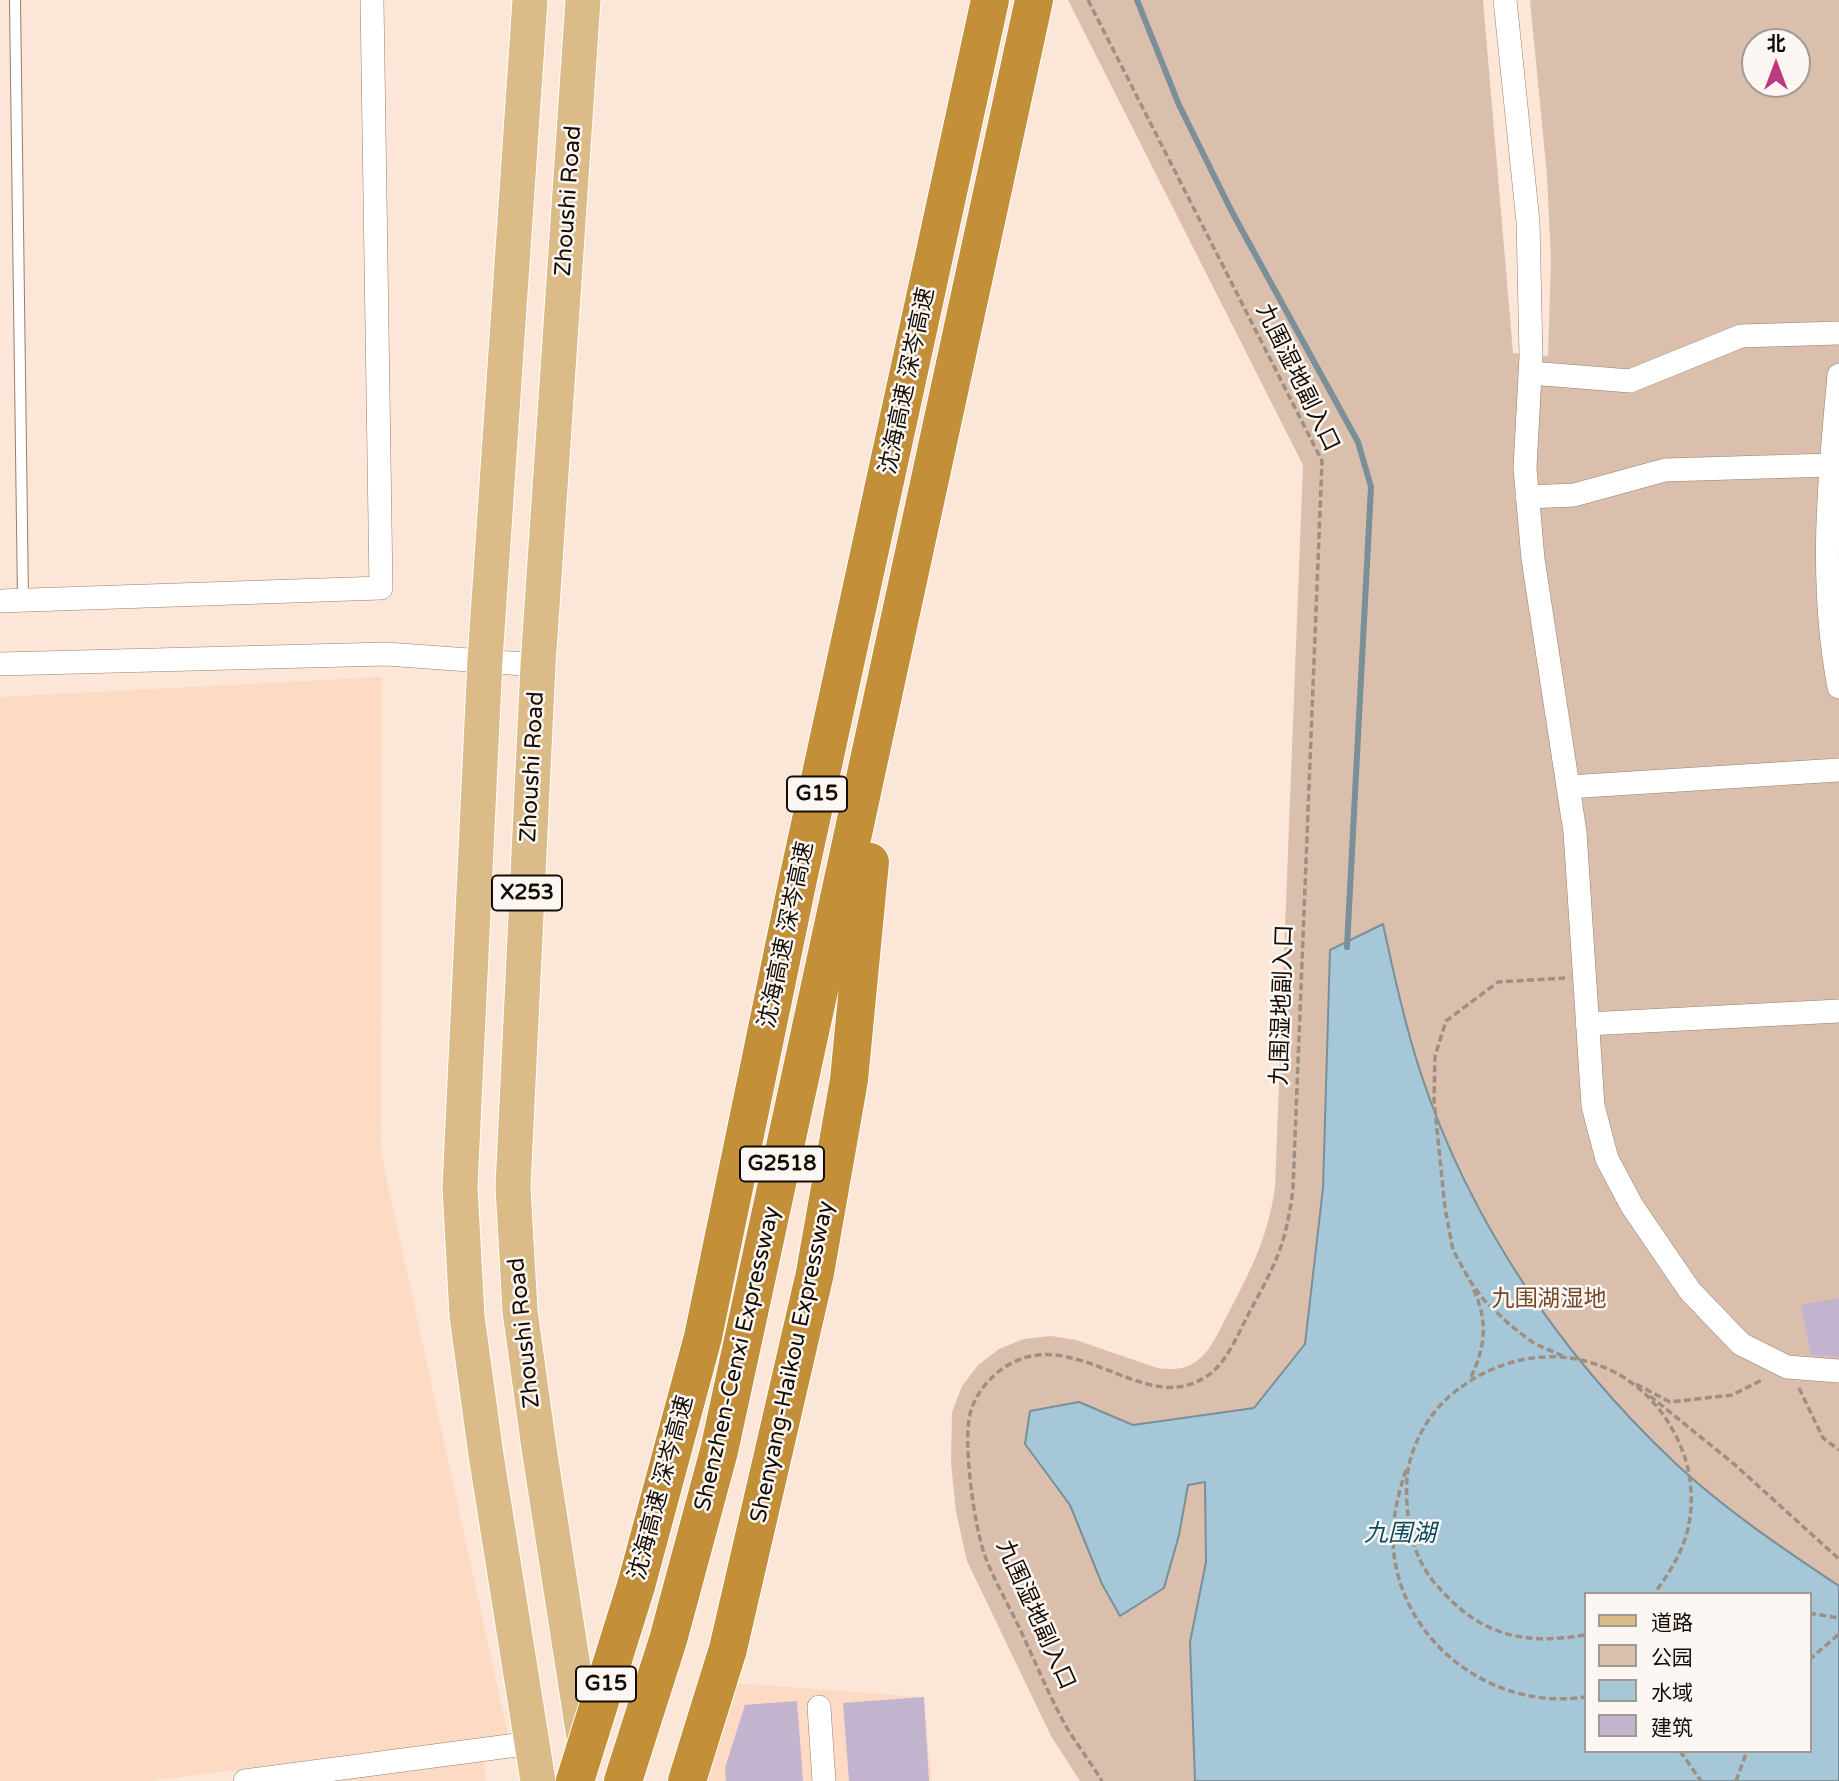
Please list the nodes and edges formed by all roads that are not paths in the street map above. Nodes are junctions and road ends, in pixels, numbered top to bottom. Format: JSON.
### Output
{"nodes":[{"id":1,"x":15,"y":0,"type":"edge"},
{"id":2,"x":372,"y":0,"type":"edge"},
{"id":3,"x":530,"y":0,"type":"edge"},
{"id":4,"x":583,"y":0,"type":"edge"},
{"id":5,"x":990,"y":0,"type":"edge"},
{"id":6,"x":1034,"y":0,"type":"edge"},
{"id":7,"x":1505,"y":0,"type":"edge"},
{"id":8,"x":1839,"y":333,"type":"edge"},
{"id":9,"x":1531,"y":373,"type":"junction"},
{"id":10,"x":1839,"y":375,"type":"edge"},
{"id":11,"x":1831,"y":465,"type":"junction"},
{"id":12,"x":1527,"y":497,"type":"junction"},
{"id":13,"x":23,"y":600,"type":"junction"},
{"id":14,"x":0,"y":601,"type":"edge"},
{"id":15,"x":485,"y":660,"type":"junction"},
{"id":16,"x":0,"y":664,"type":"edge"},
{"id":17,"x":538,"y":665,"type":"junction"},
{"id":18,"x":886,"y":685,"type":"junction"},
{"id":19,"x":1839,"y":687,"type":"edge"},
{"id":20,"x":1839,"y":770,"type":"edge"},
{"id":21,"x":1568,"y":787,"type":"junction"},
{"id":22,"x":1839,"y":1011,"type":"edge"},
{"id":23,"x":1587,"y":1024,"type":"junction"},
{"id":24,"x":1839,"y":1371,"type":"edge"},
{"id":25,"x":818,"y":1707,"type":"dead end"},
{"id":26,"x":532,"y":1744,"type":"junction"},
{"id":27,"x":245,"y":1781,"type":"edge"},
{"id":28,"x":537,"y":1781,"type":"edge"},
{"id":29,"x":575,"y":1781,"type":"edge"},
{"id":30,"x":591,"y":1781,"type":"edge"},
{"id":31,"x":623,"y":1781,"type":"edge"},
{"id":32,"x":687,"y":1781,"type":"edge"},
{"id":33,"x":824,"y":1781,"type":"edge"}],
"edges":[{"from":1,"to":13,"type":"lane"},
{"from":2,"to":13,"type":"street"},
{"from":3,"to":15,"type":"main road","number":"X253"},
{"from":4,"to":17,"type":"main road","name":"Zhoushi Road","number":"X253"},
{"from":5,"to":29,"type":"highway","name":"沈海高速 深岑高速","number":"G15","bridge":true},
{"from":6,"to":18,"type":"highway","name":"沈海高速 深岑高速","number":"G15"},
{"from":7,"to":9,"type":"street"},
{"from":8,"to":9,"type":"street"},
{"from":9,"to":12,"type":"street"},
{"from":10,"to":11,"type":"street"},
{"from":11,"to":12,"type":"street"},
{"from":11,"to":19,"type":"street"},
{"from":12,"to":21,"type":"street"},
{"from":13,"to":14,"type":"street"},
{"from":15,"to":16,"type":"street"},
{"from":15,"to":17,"type":"street"},
{"from":15,"to":26,"type":"main road","number":"X253"},
{"from":17,"to":30,"type":"main road","name":"Zhoushi Road","number":"X253"},
{"from":18,"to":31,"type":"highway","name":"Shenzhen-Cenxi Expressway","number":"G2518"},
{"from":18,"to":32,"type":"highway","name":"Shenyang-Haikou Expressway","number":"G15"},
{"from":20,"to":21,"type":"street"},
{"from":21,"to":23,"type":"street"},
{"from":22,"to":23,"type":"street"},
{"from":23,"to":24,"type":"street"},
{"from":25,"to":33,"type":"street"},
{"from":26,"to":27,"type":"street"},
{"from":26,"to":28,"type":"main road","number":"X253"}]}
